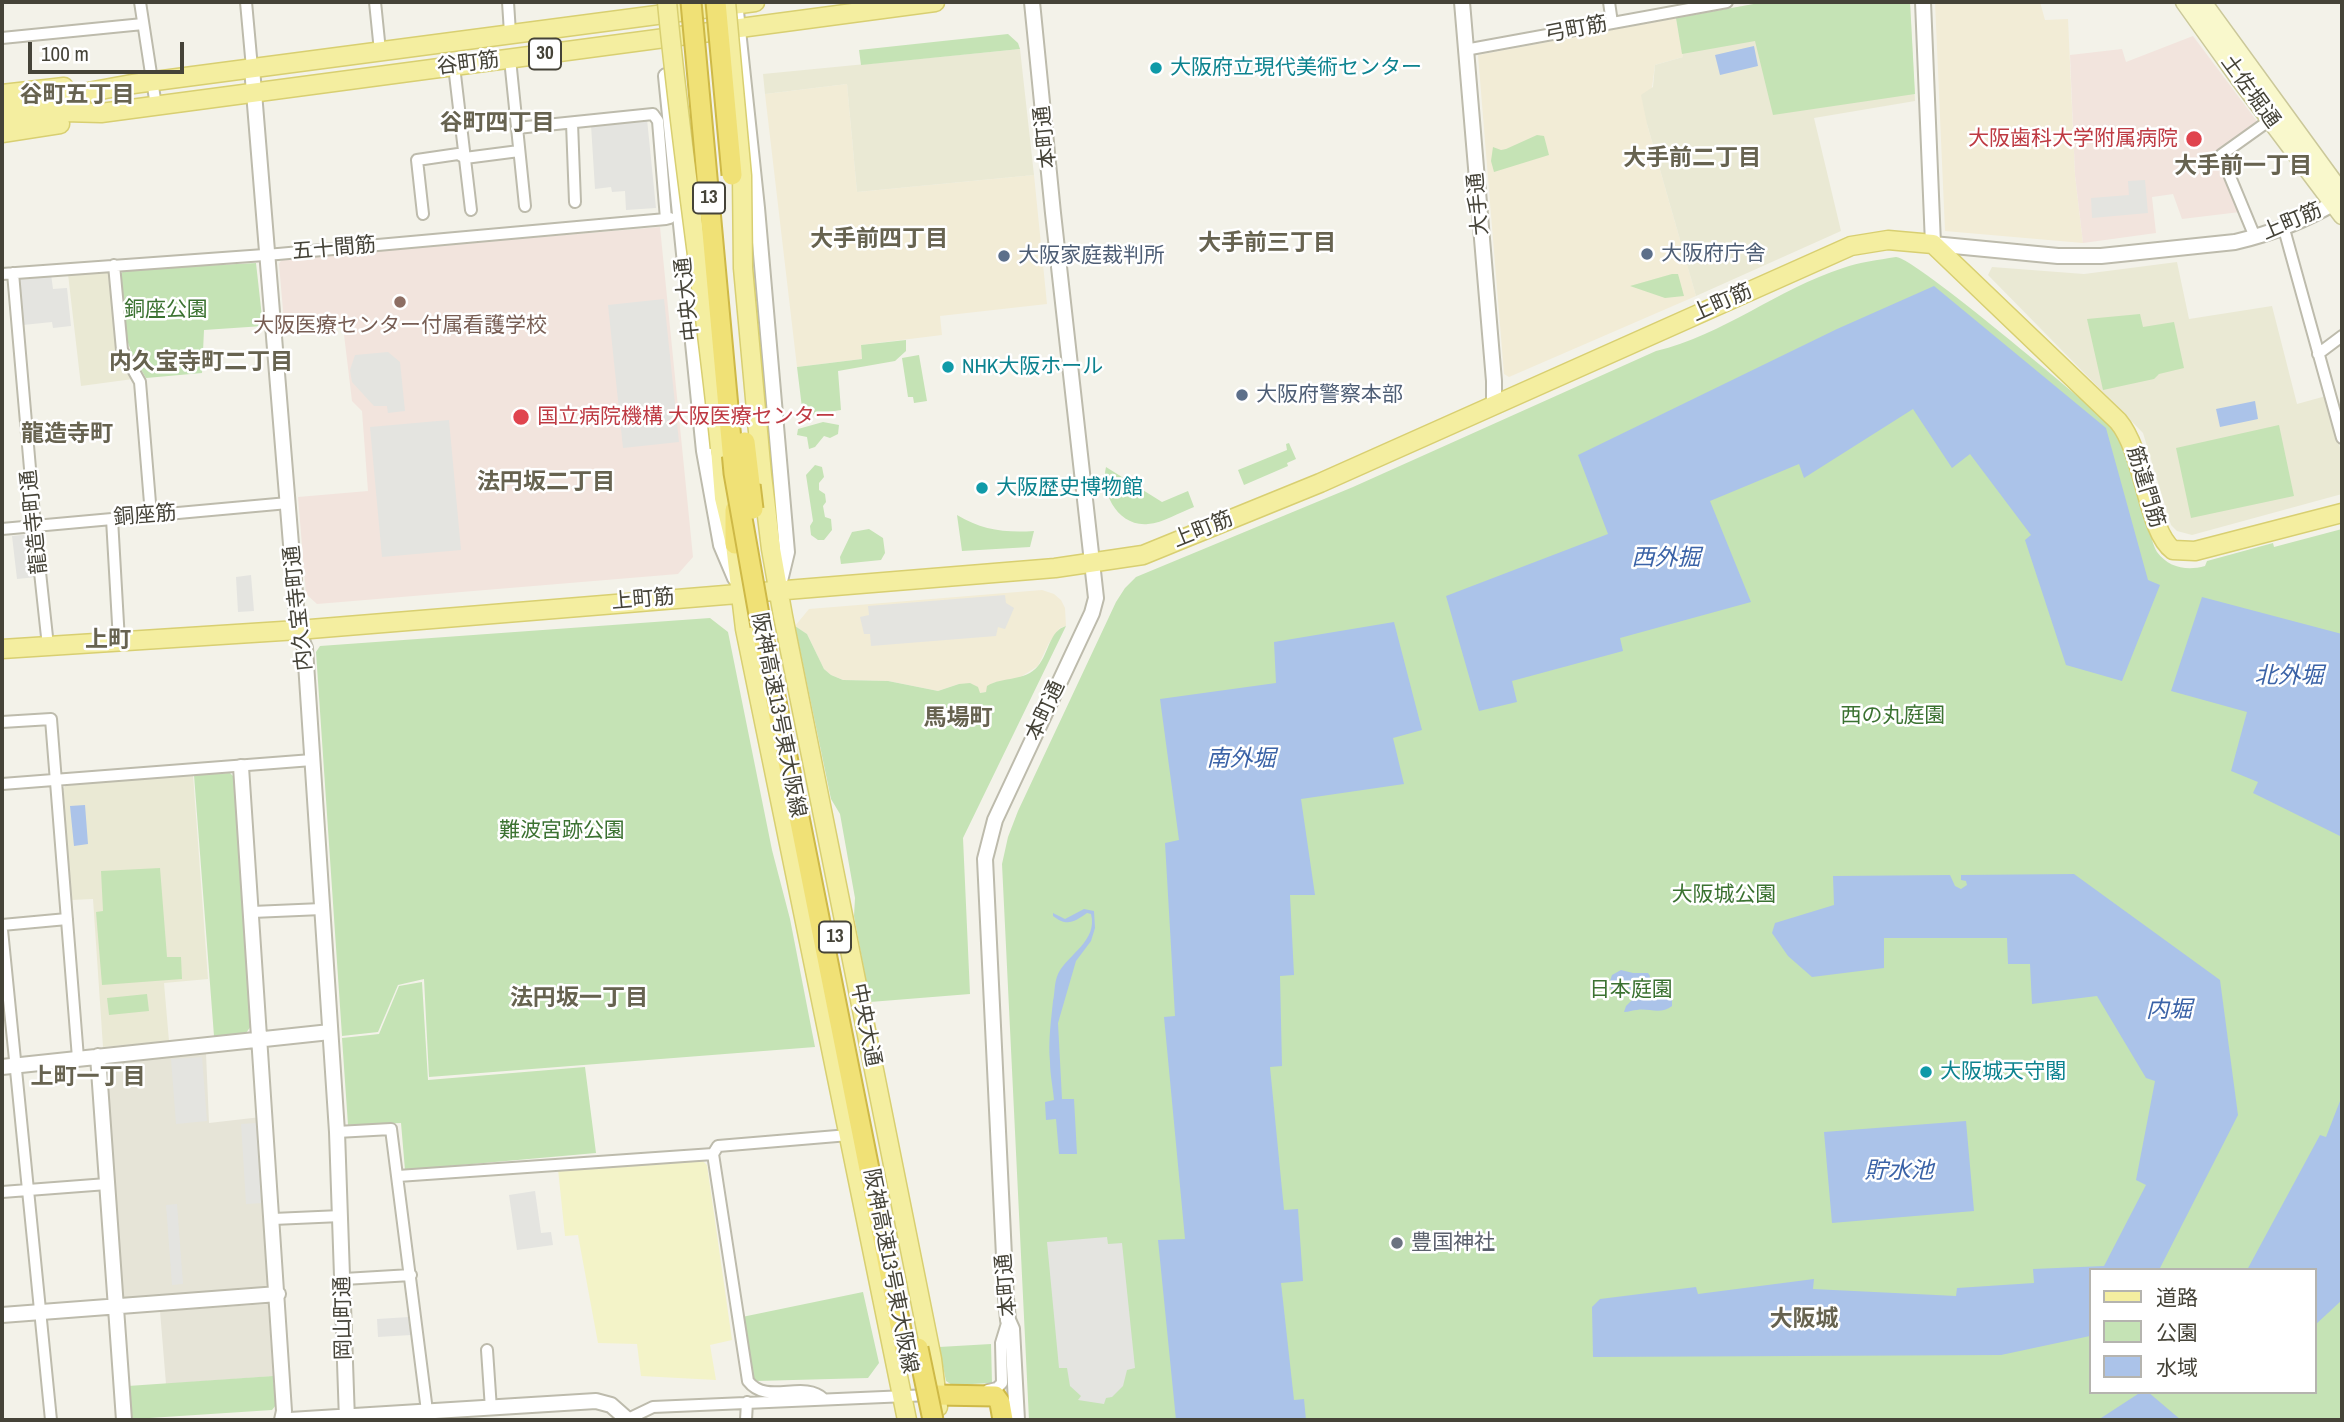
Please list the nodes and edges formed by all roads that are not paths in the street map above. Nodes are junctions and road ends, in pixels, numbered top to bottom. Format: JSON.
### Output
{"nodes":[{"id":1,"x":141,"y":2,"type":"edge"},
{"id":2,"x":246,"y":2,"type":"edge"},
{"id":3,"x":375,"y":2,"type":"edge"},
{"id":4,"x":508,"y":2,"type":"edge"},
{"id":5,"x":679,"y":2,"type":"edge"},
{"id":6,"x":691,"y":2,"type":"edge"},
{"id":7,"x":704,"y":2,"type":"edge"},
{"id":8,"x":728,"y":2,"type":"edge"},
{"id":9,"x":755,"y":2,"type":"edge"},
{"id":10,"x":934,"y":2,"type":"edge"},
{"id":11,"x":1032,"y":2,"type":"edge"},
{"id":12,"x":1462,"y":2,"type":"edge"},
{"id":13,"x":1609,"y":2,"type":"edge"},
{"id":14,"x":1727,"y":2,"type":"edge"},
{"id":15,"x":1923,"y":2,"type":"edge"},
{"id":16,"x":2184,"y":2,"type":"edge"},
{"id":17,"x":2203,"y":2,"type":"edge"},
{"id":18,"x":663,"y":6,"type":"edge"},
{"id":19,"x":1612,"y":23,"type":"junction"},
{"id":20,"x":143,"y":24,"type":"junction"},
{"id":21,"x":738,"y":28,"type":"junction"},
{"id":22,"x":510,"y":33,"type":"junction"},
{"id":23,"x":663,"y":37,"type":"junction"},
{"id":24,"x":2,"y":38,"type":"edge"},
{"id":25,"x":1465,"y":50,"type":"junction"},
{"id":26,"x":380,"y":51,"type":"junction"},
{"id":27,"x":510,"y":59,"type":"junction"},
{"id":28,"x":454,"y":66,"type":"junction"},
{"id":29,"x":252,"y":68,"type":"junction"},
{"id":30,"x":152,"y":81,"type":"junction"},
{"id":31,"x":95,"y":89,"type":"junction"},
{"id":32,"x":254,"y":93,"type":"junction"},
{"id":33,"x":2,"y":94,"type":"edge"},
{"id":34,"x":156,"y":106,"type":"junction"},
{"id":35,"x":2,"y":107,"type":"edge"},
{"id":36,"x":101,"y":113,"type":"junction"},
{"id":37,"x":2,"y":120,"type":"edge"},
{"id":38,"x":2270,"y":120,"type":"junction"},
{"id":39,"x":572,"y":123,"type":"junction"},
{"id":40,"x":517,"y":128,"type":"junction"},
{"id":41,"x":2,"y":133,"type":"edge"},
{"id":42,"x":519,"y":151,"type":"junction"},
{"id":43,"x":465,"y":158,"type":"junction"},
{"id":44,"x":575,"y":202,"type":"dead end"},
{"id":45,"x":2340,"y":203,"type":"edge"},
{"id":46,"x":525,"y":206,"type":"dead end"},
{"id":47,"x":471,"y":210,"type":"dead end"},
{"id":48,"x":423,"y":214,"type":"dead end"},
{"id":49,"x":673,"y":218,"type":"junction"},
{"id":50,"x":2284,"y":229,"type":"junction"},
{"id":51,"x":2255,"y":237,"type":"junction"},
{"id":52,"x":1933,"y":244,"type":"junction"},
{"id":53,"x":269,"y":254,"type":"junction"},
{"id":54,"x":114,"y":265,"type":"junction"},
{"id":55,"x":743,"y":268,"type":"joint"},
{"id":56,"x":7,"y":274,"type":"edge"},
{"id":57,"x":2342,"y":336,"type":"edge"},
{"id":58,"x":2318,"y":354,"type":"junction"},
{"id":59,"x":1494,"y":405,"type":"junction"},
{"id":60,"x":2342,"y":438,"type":"edge"},
{"id":61,"x":725,"y":449,"type":"junction"},
{"id":62,"x":288,"y":503,"type":"junction"},
{"id":63,"x":2342,"y":513,"type":"edge"},
{"id":64,"x":151,"y":515,"type":"junction"},
{"id":65,"x":112,"y":519,"type":"junction"},
{"id":66,"x":34,"y":526,"type":"junction"},
{"id":67,"x":2,"y":529,"type":"edge"},
{"id":68,"x":735,"y":544,"type":"joint"},
{"id":69,"x":1093,"y":563,"type":"junction"},
{"id":70,"x":778,"y":589,"type":"junction"},
{"id":71,"x":740,"y":592,"type":"junction"},
{"id":72,"x":298,"y":629,"type":"junction"},
{"id":73,"x":119,"y":641,"type":"junction"},
{"id":74,"x":48,"y":646,"type":"junction"},
{"id":75,"x":2,"y":649,"type":"edge"},
{"id":76,"x":778,"y":683,"type":"junction"},
{"id":77,"x":2,"y":722,"type":"edge"},
{"id":78,"x":312,"y":760,"type":"junction"},
{"id":79,"x":241,"y":766,"type":"junction"},
{"id":80,"x":55,"y":779,"type":"junction"},
{"id":81,"x":2,"y":784,"type":"edge"},
{"id":82,"x":322,"y":909,"type":"junction"},
{"id":83,"x":252,"y":912,"type":"junction"},
{"id":84,"x":66,"y":919,"type":"junction"},
{"id":85,"x":2,"y":925,"type":"edge"},
{"id":86,"x":2,"y":930,"type":"edge"},
{"id":87,"x":330,"y":1032,"type":"junction"},
{"id":88,"x":260,"y":1040,"type":"junction"},
{"id":89,"x":98,"y":1056,"type":"junction"},
{"id":90,"x":78,"y":1058,"type":"junction"},
{"id":91,"x":8,"y":1066,"type":"edge"},
{"id":92,"x":337,"y":1132,"type":"junction"},
{"id":93,"x":849,"y":1135,"type":"junction"},
{"id":94,"x":713,"y":1154,"type":"junction"},
{"id":95,"x":398,"y":1177,"type":"junction"},
{"id":96,"x":107,"y":1184,"type":"junction"},
{"id":97,"x":27,"y":1190,"type":"junction"},
{"id":98,"x":2,"y":1192,"type":"edge"},
{"id":99,"x":880,"y":1192,"type":"junction"},
{"id":100,"x":341,"y":1216,"type":"junction"},
{"id":101,"x":273,"y":1219,"type":"junction"},
{"id":102,"x":411,"y":1275,"type":"junction"},
{"id":103,"x":344,"y":1279,"type":"junction"},
{"id":104,"x":278,"y":1294,"type":"junction"},
{"id":105,"x":116,"y":1307,"type":"junction"},
{"id":106,"x":38,"y":1312,"type":"junction"},
{"id":107,"x":2,"y":1315,"type":"edge"},
{"id":108,"x":1008,"y":1320,"type":"junction"},
{"id":109,"x":487,"y":1350,"type":"dead end"},
{"id":110,"x":936,"y":1395,"type":"junction"},
{"id":111,"x":902,"y":1396,"type":"junction"},
{"id":112,"x":824,"y":1399,"type":"junction"},
{"id":113,"x":747,"y":1402,"type":"junction"},
{"id":114,"x":491,"y":1409,"type":"junction"},
{"id":115,"x":427,"y":1411,"type":"junction"},
{"id":116,"x":347,"y":1418,"type":"edge"},
{"id":117,"x":51,"y":1420,"type":"edge"},
{"id":118,"x":124,"y":1420,"type":"edge"},
{"id":119,"x":282,"y":1420,"type":"edge"},
{"id":120,"x":290,"y":1420,"type":"edge"},
{"id":121,"x":628,"y":1420,"type":"edge"},
{"id":122,"x":746,"y":1420,"type":"edge"},
{"id":123,"x":907,"y":1420,"type":"edge"},
{"id":124,"x":919,"y":1420,"type":"edge"},
{"id":125,"x":933,"y":1420,"type":"edge"},
{"id":126,"x":941,"y":1420,"type":"edge"},
{"id":127,"x":1003,"y":1420,"type":"edge"},
{"id":128,"x":1017,"y":1420,"type":"edge"}],
"edges":[{"from":1,"to":20,"type":"street"},
{"from":2,"to":29,"type":"street","name":"内久宝寺町通"},
{"from":3,"to":26,"type":"street"},
{"from":4,"to":22,"type":"street"},
{"from":5,"to":61,"type":"highway","bridge":true},
{"from":6,"to":76,"type":"highway","name":"阪神高速13号東大阪線","number":"13","bridge":true},
{"from":7,"to":76,"type":"highway","name":"阪神高速13号東大阪線","number":"13","bridge":true},
{"from":8,"to":9,"type":"main road","name":"谷町筋","number":"30"},
{"from":8,"to":18,"type":"main road","name":"谷町筋","number":"30"},
{"from":8,"to":21,"type":"street","name":"中央大通"},
{"from":8,"to":55,"type":"highway","bridge":true},
{"from":10,"to":21,"type":"main road","name":"谷町筋","number":"30"},
{"from":11,"to":69,"type":"street","name":"本町通"},
{"from":12,"to":25,"type":"street","name":"大手通"},
{"from":13,"to":19,"type":"street"},
{"from":14,"to":19,"type":"street","name":"弓町筋"},
{"from":15,"to":52,"type":"street"},
{"from":16,"to":38,"type":"main road","name":"土佐堀通"},
{"from":17,"to":45,"type":"main road","name":"土佐堀通"},
{"from":18,"to":22,"type":"main road","name":"谷町筋","number":"30"},
{"from":18,"to":23,"type":"street","name":"中央大通"},
{"from":18,"to":61,"type":"main road","name":"中央大通","bridge":true},
{"from":19,"to":25,"type":"street","name":"弓町筋"},
{"from":20,"to":24,"type":"street"},
{"from":20,"to":30,"type":"street"},
{"from":21,"to":23,"type":"main road","name":"谷町筋","number":"30"},
{"from":21,"to":70,"type":"street","name":"中央大通"},
{"from":22,"to":26,"type":"main road","name":"谷町筋","number":"30"},
{"from":23,"to":27,"type":"main road","name":"谷町筋","number":"30"},
{"from":23,"to":49,"type":"street","name":"中央大通"},
{"from":25,"to":59,"type":"street","name":"大手通"},
{"from":26,"to":29,"type":"main road","name":"谷町筋","number":"30"},
{"from":27,"to":28,"type":"main road","name":"谷町筋","number":"30"},
{"from":27,"to":40,"type":"street"},
{"from":28,"to":32,"type":"main road","name":"谷町筋","number":"30"},
{"from":28,"to":43,"type":"street"},
{"from":29,"to":30,"type":"main road","name":"谷町筋","number":"30"},
{"from":29,"to":32,"type":"street","name":"内久宝寺町通"},
{"from":30,"to":31,"type":"main road","name":"谷町筋","number":"30"},
{"from":30,"to":34,"type":"street"},
{"from":31,"to":33,"type":"main road","number":"30"},
{"from":31,"to":35,"type":"main road","name":"谷町筋","number":"30"},
{"from":32,"to":34,"type":"main road","name":"谷町筋","number":"30"},
{"from":32,"to":53,"type":"street","name":"内久宝寺町通"},
{"from":34,"to":36,"type":"main road","name":"谷町筋","number":"30"},
{"from":36,"to":37,"type":"main road","name":"谷町筋","number":"30"},
{"from":36,"to":41,"type":"main road","number":"30"},
{"from":38,"to":45,"type":"main road","name":"土佐堀通"},
{"from":38,"to":51,"type":"street"},
{"from":39,"to":40,"type":"street"},
{"from":39,"to":44,"type":"street"},
{"from":39,"to":49,"type":"street"},
{"from":40,"to":42,"type":"street"},
{"from":42,"to":43,"type":"street"},
{"from":42,"to":46,"type":"street"},
{"from":43,"to":47,"type":"street"},
{"from":43,"to":48,"type":"street"},
{"from":45,"to":50,"type":"street","name":"上町筋"},
{"from":49,"to":53,"type":"street","name":"五十間筋"},
{"from":49,"to":71,"type":"street","name":"中央大通"},
{"from":50,"to":51,"type":"street","name":"上町筋"},
{"from":50,"to":58,"type":"street"},
{"from":51,"to":52,"type":"street","name":"上町筋"},
{"from":52,"to":59,"type":"main road","name":"上町筋"},
{"from":52,"to":63,"type":"main road","name":"筋違門筋"},
{"from":53,"to":54,"type":"street","name":"五十間筋"},
{"from":53,"to":62,"type":"street","name":"内久宝寺町通"},
{"from":54,"to":56,"type":"street","name":"五十間筋"},
{"from":54,"to":64,"type":"street"},
{"from":55,"to":70,"type":"main road","name":"中央大通","bridge":true},
{"from":56,"to":66,"type":"street","name":"龍造寺町通"},
{"from":57,"to":58,"type":"street"},
{"from":58,"to":60,"type":"street"},
{"from":59,"to":69,"type":"main road","name":"上町筋"},
{"from":61,"to":68,"type":"highway"},
{"from":62,"to":64,"type":"street","name":"銅座筋"},
{"from":62,"to":72,"type":"street","name":"内久宝寺町通"},
{"from":64,"to":65,"type":"street","name":"銅座筋"},
{"from":65,"to":66,"type":"street","name":"銅座筋"},
{"from":65,"to":73,"type":"street"},
{"from":66,"to":67,"type":"street","name":"銅座筋"},
{"from":66,"to":74,"type":"street","name":"龍造寺町通"},
{"from":68,"to":71,"type":"main road","name":"中央大通"},
{"from":69,"to":70,"type":"main road","name":"上町筋"},
{"from":69,"to":108,"type":"street","name":"本町通"},
{"from":70,"to":71,"type":"main road","name":"上町筋"},
{"from":70,"to":110,"type":"main road","name":"中央大通"},
{"from":71,"to":72,"type":"main road","name":"上町筋"},
{"from":71,"to":93,"type":"main road","name":"中央大通"},
{"from":72,"to":73,"type":"main road","name":"上町筋"},
{"from":72,"to":78,"type":"street","name":"内久宝寺町通"},
{"from":73,"to":74,"type":"main road","name":"上町筋"},
{"from":74,"to":75,"type":"main road","name":"上町筋"},
{"from":76,"to":99,"type":"highway","name":"阪神高速13号東大阪線","number":"13"},
{"from":77,"to":80,"type":"street"},
{"from":78,"to":79,"type":"street"},
{"from":78,"to":82,"type":"street","name":"内久宝寺町通"},
{"from":79,"to":80,"type":"street"},
{"from":79,"to":83,"type":"street"},
{"from":80,"to":81,"type":"street"},
{"from":80,"to":84,"type":"street"},
{"from":82,"to":83,"type":"street"},
{"from":82,"to":87,"type":"street","name":"内久宝寺町通"},
{"from":83,"to":88,"type":"street"},
{"from":84,"to":85,"type":"street"},
{"from":84,"to":90,"type":"street"},
{"from":86,"to":91,"type":"street"},
{"from":87,"to":88,"type":"street"},
{"from":87,"to":92,"type":"street","name":"内久宝寺町通"},
{"from":88,"to":89,"type":"street"},
{"from":88,"to":101,"type":"street"},
{"from":89,"to":90,"type":"street"},
{"from":89,"to":96,"type":"street"},
{"from":90,"to":91,"type":"street"},
{"from":91,"to":97,"type":"street"},
{"from":92,"to":95,"type":"street"},
{"from":92,"to":100,"type":"street","name":"内久宝寺町通"},
{"from":93,"to":94,"type":"street"},
{"from":93,"to":111,"type":"main road","name":"中央大通"},
{"from":94,"to":95,"type":"street"},
{"from":94,"to":112,"type":"street"},
{"from":95,"to":102,"type":"street"},
{"from":96,"to":97,"type":"street"},
{"from":96,"to":105,"type":"street"},
{"from":97,"to":98,"type":"street"},
{"from":97,"to":106,"type":"street"},
{"from":99,"to":124,"type":"highway","name":"阪神高速13号東大阪線","number":"13"},
{"from":99,"to":125,"type":"highway","name":"阪神高速13号東大阪線","number":"13","bridge":true},
{"from":100,"to":101,"type":"street"},
{"from":100,"to":103,"type":"street","name":"岡山町通"},
{"from":101,"to":104,"type":"street"},
{"from":102,"to":103,"type":"street"},
{"from":102,"to":115,"type":"street"},
{"from":103,"to":116,"type":"street","name":"岡山町通"},
{"from":104,"to":105,"type":"street"},
{"from":104,"to":119,"type":"street"},
{"from":105,"to":106,"type":"street"},
{"from":105,"to":118,"type":"street"},
{"from":106,"to":107,"type":"street"},
{"from":106,"to":117,"type":"street"},
{"from":108,"to":110,"type":"street"},
{"from":108,"to":128,"type":"street","name":"本町通"},
{"from":109,"to":114,"type":"street"},
{"from":110,"to":111,"type":"street"},
{"from":110,"to":126,"type":"main road","name":"中央大通"},
{"from":110,"to":127,"type":"highway"},
{"from":111,"to":112,"type":"street"},
{"from":111,"to":123,"type":"main road","name":"中央大通"},
{"from":112,"to":113,"type":"street"},
{"from":113,"to":121,"type":"street"},
{"from":113,"to":122,"type":"street"},
{"from":114,"to":115,"type":"street"},
{"from":114,"to":121,"type":"street"},
{"from":115,"to":116,"type":"street"},
{"from":116,"to":120,"type":"street"}]}
